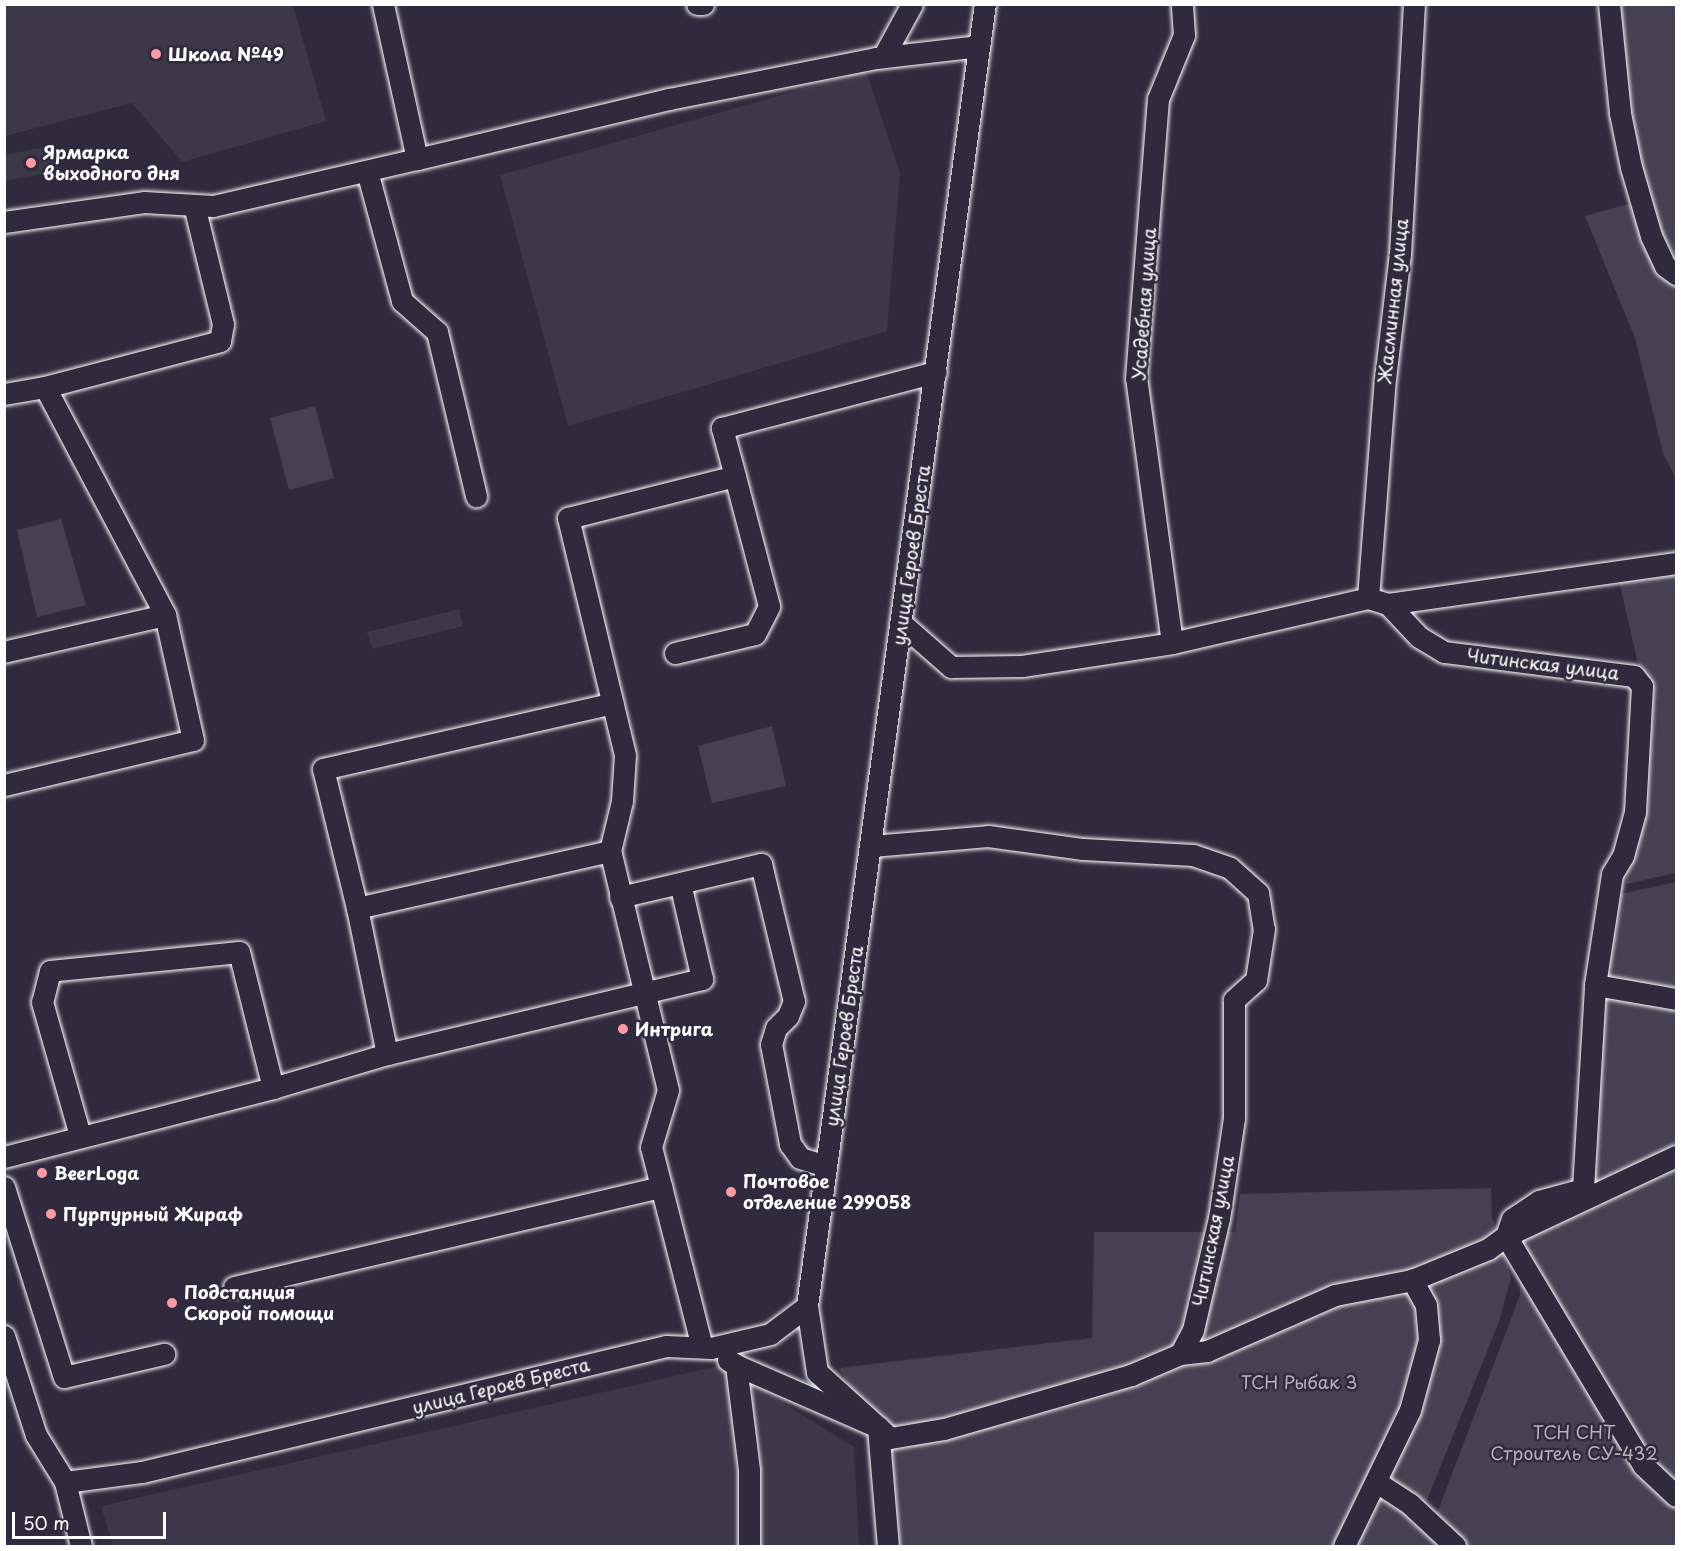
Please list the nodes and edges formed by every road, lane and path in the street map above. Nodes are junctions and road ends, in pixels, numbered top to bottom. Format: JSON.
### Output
{"nodes":[{"id":1,"x":383,"y":4,"type":"edge"},
{"id":2,"x":698,"y":4,"type":"edge"},
{"id":3,"x":703,"y":4,"type":"edge"},
{"id":4,"x":912,"y":4,"type":"edge"},
{"id":5,"x":985,"y":4,"type":"edge"},
{"id":6,"x":1182,"y":4,"type":"edge"},
{"id":7,"x":1414,"y":4,"type":"edge"},
{"id":8,"x":1609,"y":4,"type":"edge"},
{"id":9,"x":979,"y":46,"type":"junction"},
{"id":10,"x":883,"y":57,"type":"junction"},
{"id":11,"x":417,"y":159,"type":"junction"},
{"id":12,"x":367,"y":171,"type":"junction"},
{"id":13,"x":194,"y":205,"type":"junction"},
{"id":14,"x":4,"y":222,"type":"edge"},
{"id":15,"x":1677,"y":274,"type":"edge"},
{"id":16,"x":936,"y":372,"type":"junction"},
{"id":17,"x":45,"y":387,"type":"junction"},
{"id":18,"x":4,"y":394,"type":"edge"},
{"id":19,"x":735,"y":476,"type":"junction"},
{"id":20,"x":476,"y":496,"type":"dead end"},
{"id":21,"x":1677,"y":563,"type":"edge"},
{"id":22,"x":1378,"y":601,"type":"junction"},
{"id":23,"x":165,"y":615,"type":"junction"},
{"id":24,"x":901,"y":623,"type":"junction"},
{"id":25,"x":1172,"y":643,"type":"junction"},
{"id":26,"x":4,"y":652,"type":"edge"},
{"id":27,"x":675,"y":653,"type":"dead end"},
{"id":28,"x":613,"y":703,"type":"junction"},
{"id":29,"x":4,"y":785,"type":"edge"},
{"id":30,"x":872,"y":846,"type":"junction"},
{"id":31,"x":610,"y":851,"type":"junction"},
{"id":32,"x":680,"y":883,"type":"junction"},
{"id":33,"x":620,"y":897,"type":"junction"},
{"id":34,"x":357,"y":908,"type":"junction"},
{"id":35,"x":1595,"y":985,"type":"junction"},
{"id":36,"x":642,"y":993,"type":"junction"},
{"id":37,"x":1677,"y":999,"type":"edge"},
{"id":38,"x":387,"y":1054,"type":"junction"},
{"id":39,"x":273,"y":1088,"type":"junction"},
{"id":40,"x":80,"y":1135,"type":"junction"},
{"id":41,"x":1677,"y":1156,"type":"edge"},
{"id":42,"x":4,"y":1157,"type":"edge"},
{"id":43,"x":826,"y":1166,"type":"junction"},
{"id":44,"x":4,"y":1187,"type":"edge"},
{"id":45,"x":661,"y":1187,"type":"junction"},
{"id":46,"x":1506,"y":1236,"type":"junction"},
{"id":47,"x":1412,"y":1280,"type":"junction"},
{"id":48,"x":234,"y":1287,"type":"dead end"},
{"id":49,"x":807,"y":1306,"type":"junction"},
{"id":50,"x":4,"y":1336,"type":"edge"},
{"id":51,"x":706,"y":1348,"type":"junction"},
{"id":52,"x":164,"y":1354,"type":"dead end"},
{"id":53,"x":1180,"y":1354,"type":"junction"},
{"id":54,"x":736,"y":1365,"type":"junction"},
{"id":55,"x":878,"y":1427,"type":"junction"},
{"id":56,"x":65,"y":1482,"type":"junction"},
{"id":57,"x":1378,"y":1483,"type":"junction"},
{"id":58,"x":1677,"y":1496,"type":"edge"},
{"id":59,"x":77,"y":1545,"type":"edge"},
{"id":60,"x":749,"y":1546,"type":"edge"},
{"id":61,"x":888,"y":1546,"type":"edge"},
{"id":62,"x":1344,"y":1546,"type":"edge"},
{"id":63,"x":1455,"y":1546,"type":"edge"}],
"edges":[{"from":1,"to":11,"type":"street"},
{"from":2,"to":3,"type":"street"},
{"from":4,"to":10,"type":"street"},
{"from":5,"to":9,"type":"street","name":"улица Героев Бреста"},
{"from":6,"to":25,"type":"street","name":"Усадебная улица"},
{"from":7,"to":22,"type":"street","name":"Жасминная улица"},
{"from":8,"to":15,"type":"street"},
{"from":9,"to":10,"type":"street"},
{"from":9,"to":16,"type":"street","name":"улица Героев Бреста"},
{"from":10,"to":11,"type":"street"},
{"from":11,"to":12,"type":"street"},
{"from":12,"to":13,"type":"street"},
{"from":12,"to":20,"type":"street"},
{"from":13,"to":14,"type":"street"},
{"from":13,"to":17,"type":"street"},
{"from":16,"to":19,"type":"street"},
{"from":16,"to":24,"type":"street","name":"улица Героев Бреста"},
{"from":17,"to":18,"type":"street"},
{"from":17,"to":23,"type":"street"},
{"from":19,"to":27,"type":"street"},
{"from":19,"to":28,"type":"street"},
{"from":21,"to":22,"type":"street"},
{"from":22,"to":25,"type":"street"},
{"from":22,"to":35,"type":"street","name":"Читинская улица"},
{"from":23,"to":26,"type":"street"},
{"from":23,"to":29,"type":"street"},
{"from":24,"to":25,"type":"street"},
{"from":24,"to":30,"type":"street","name":"улица Героев Бреста"},
{"from":28,"to":31,"type":"street"},
{"from":28,"to":34,"type":"street"},
{"from":30,"to":43,"type":"street","name":"улица Героев Бреста"},
{"from":30,"to":53,"type":"street","name":"Читинская улица"},
{"from":31,"to":33,"type":"street"},
{"from":31,"to":34,"type":"street"},
{"from":32,"to":33,"type":"street"},
{"from":32,"to":36,"type":"street"},
{"from":32,"to":43,"type":"street"},
{"from":33,"to":36,"type":"street"},
{"from":34,"to":38,"type":"street"},
{"from":35,"to":37,"type":"street"},
{"from":35,"to":46,"type":"street","name":"Читинская улица"},
{"from":36,"to":38,"type":"street"},
{"from":36,"to":45,"type":"street"},
{"from":38,"to":39,"type":"street"},
{"from":39,"to":40,"type":"street"},
{"from":39,"to":40,"type":"street"},
{"from":40,"to":42,"type":"street"},
{"from":41,"to":46,"type":"street"},
{"from":43,"to":49,"type":"street","name":"улица Героев Бреста"},
{"from":44,"to":52,"type":"street"},
{"from":45,"to":48,"type":"street"},
{"from":45,"to":51,"type":"street"},
{"from":46,"to":47,"type":"street","name":"Читинская улица"},
{"from":46,"to":58,"type":"street"},
{"from":47,"to":53,"type":"street","name":"Читинская улица"},
{"from":47,"to":57,"type":"street"},
{"from":49,"to":51,"type":"street","name":"улица Героев Бреста"},
{"from":49,"to":55,"type":"street"},
{"from":50,"to":56,"type":"street"},
{"from":51,"to":54,"type":"street"},
{"from":51,"to":56,"type":"street","name":"улица Героев Бреста"},
{"from":53,"to":55,"type":"street"},
{"from":54,"to":55,"type":"street"},
{"from":54,"to":60,"type":"street"},
{"from":55,"to":61,"type":"street"},
{"from":56,"to":59,"type":"street"},
{"from":57,"to":62,"type":"street"},
{"from":57,"to":63,"type":"street"}]}
